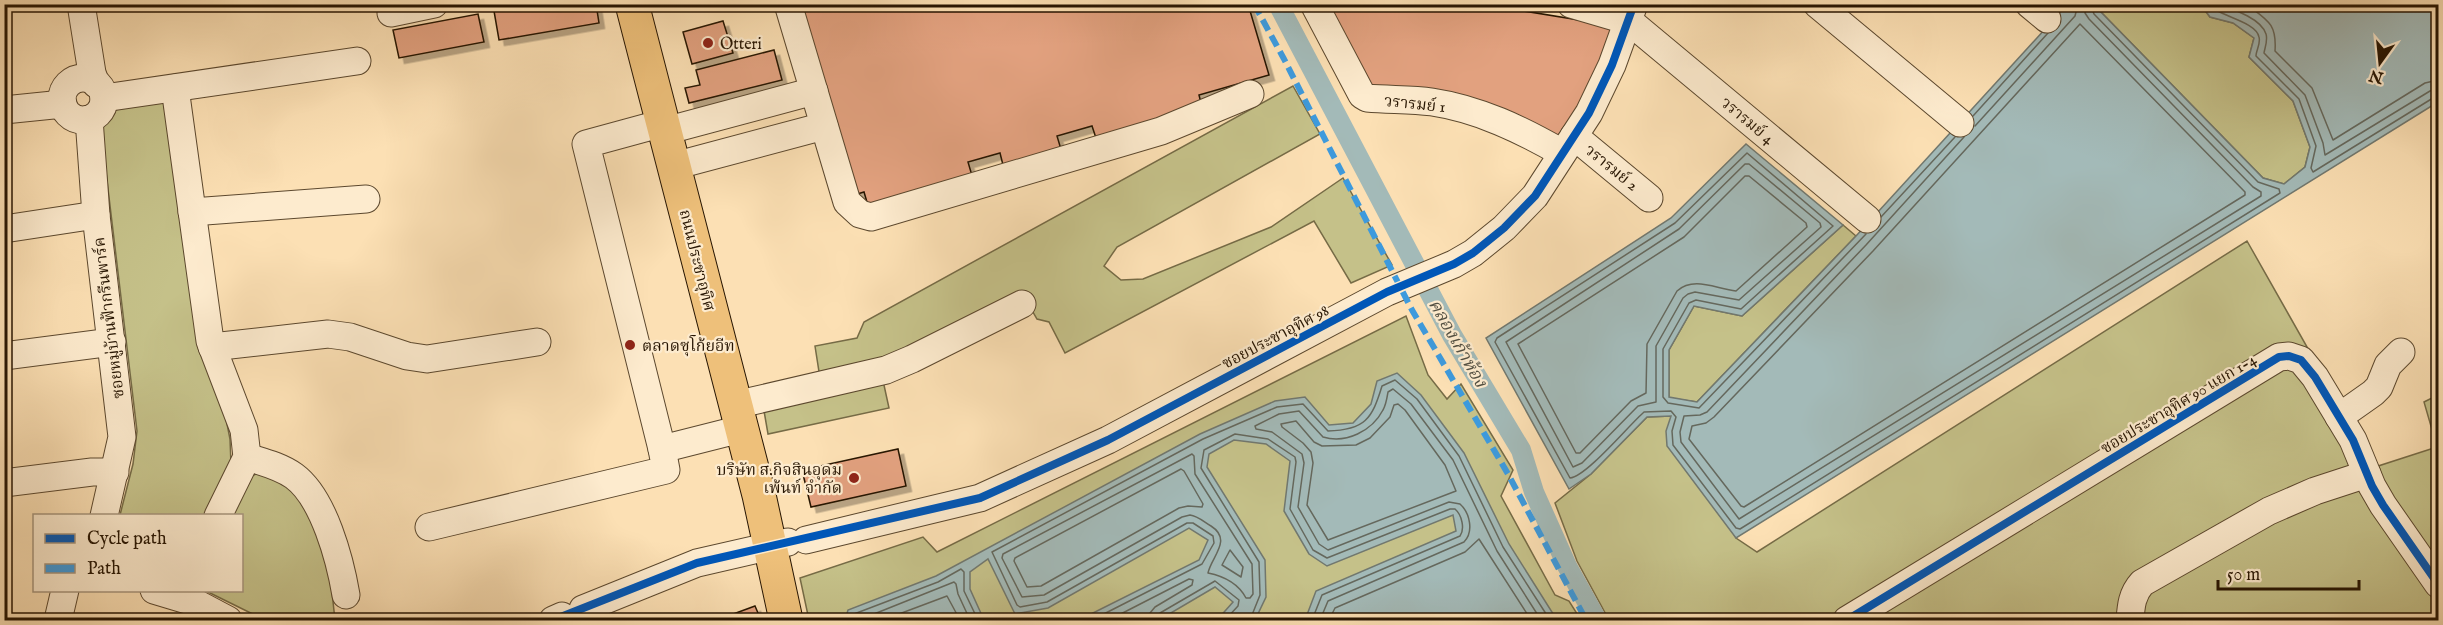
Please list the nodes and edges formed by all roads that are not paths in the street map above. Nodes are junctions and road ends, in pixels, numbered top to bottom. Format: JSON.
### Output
{"nodes":[{"id":1,"x":64,"y":4,"type":"edge"},
{"id":2,"x":81,"y":4,"type":"edge"},
{"id":3,"x":434,"y":4,"type":"edge"},
{"id":4,"x":632,"y":4,"type":"edge"},
{"id":5,"x":788,"y":4,"type":"edge"},
{"id":6,"x":1314,"y":4,"type":"edge"},
{"id":7,"x":1571,"y":4,"type":"edge"},
{"id":8,"x":1817,"y":4,"type":"edge"},
{"id":9,"x":391,"y":13,"type":"dead end"},
{"id":10,"x":1632,"y":13,"type":"edge"},
{"id":11,"x":357,"y":61,"type":"dead end"},
{"id":12,"x":175,"y":88,"type":"junction"},
{"id":13,"x":814,"y":91,"type":"junction"},
{"id":14,"x":66,"y":94,"type":"junction"},
{"id":15,"x":1250,"y":94,"type":"dead end"},
{"id":16,"x":97,"y":100,"type":"junction"},
{"id":17,"x":4,"y":110,"type":"edge"},
{"id":18,"x":1960,"y":123,"type":"dead end"},
{"id":19,"x":824,"y":126,"type":"junction"},
{"id":20,"x":664,"y":127,"type":"junction"},
{"id":21,"x":1568,"y":145,"type":"junction"},
{"id":22,"x":674,"y":166,"type":"junction"},
{"id":23,"x":1649,"y":198,"type":"dead end"},
{"id":24,"x":366,"y":199,"type":"dead end"},
{"id":25,"x":192,"y":212,"type":"junction"},
{"id":26,"x":96,"y":215,"type":"junction"},
{"id":27,"x":1867,"y":219,"type":"dead end"},
{"id":28,"x":4,"y":229,"type":"edge"},
{"id":29,"x":1022,"y":304,"type":"dead end"},
{"id":30,"x":112,"y":342,"type":"junction"},
{"id":31,"x":537,"y":342,"type":"dead end"},
{"id":32,"x":212,"y":347,"type":"junction"},
{"id":33,"x":2401,"y":352,"type":"dead end"},
{"id":34,"x":4,"y":356,"type":"edge"},
{"id":35,"x":738,"y":417,"type":"junction"},
{"id":36,"x":2339,"y":417,"type":"junction"},
{"id":37,"x":662,"y":449,"type":"junction"},
{"id":38,"x":247,"y":457,"type":"junction"},
{"id":39,"x":115,"y":472,"type":"junction"},
{"id":40,"x":2367,"y":474,"type":"junction"},
{"id":41,"x":4,"y":483,"type":"edge"},
{"id":42,"x":104,"y":514,"type":"edge"},
{"id":43,"x":219,"y":514,"type":"edge"},
{"id":44,"x":429,"y":527,"type":"dead end"},
{"id":45,"x":788,"y":543,"type":"junction"},
{"id":46,"x":2439,"y":584,"type":"edge"},
{"id":47,"x":65,"y":592,"type":"edge"},
{"id":48,"x":172,"y":593,"type":"edge"},
{"id":49,"x":345,"y":595,"type":"dead end"},
{"id":50,"x":566,"y":615,"type":"edge"},
{"id":51,"x":58,"y":621,"type":"edge"},
{"id":52,"x":228,"y":621,"type":"edge"},
{"id":53,"x":786,"y":621,"type":"edge"},
{"id":54,"x":1847,"y":621,"type":"edge"},
{"id":55,"x":2130,"y":621,"type":"edge"}],
"edges":[{"from":1,"to":14,"type":"street"},
{"from":2,"to":16,"type":"street","name":"ซอยหมู่บ้านฟ้ากรีนพาร์ค"},
{"from":3,"to":9,"type":"street"},
{"from":4,"to":20,"type":"main road","name":"ถนนประชาอุทิศ"},
{"from":5,"to":13,"type":"street"},
{"from":6,"to":21,"type":"street","name":"วรารมย์ 1"},
{"from":7,"to":10,"type":"street"},
{"from":8,"to":18,"type":"street"},
{"from":10,"to":21,"type":"street","name":"ซอยประชาอุทิศ 98"},
{"from":10,"to":27,"type":"street","name":"วรารมย์ 4"},
{"from":11,"to":12,"type":"street"},
{"from":12,"to":16,"type":"street"},
{"from":12,"to":25,"type":"street"},
{"from":13,"to":19,"type":"street"},
{"from":13,"to":20,"type":"street"},
{"from":14,"to":16,"type":"street"},
{"from":14,"to":16,"type":"street"},
{"from":14,"to":17,"type":"street"},
{"from":15,"to":19,"type":"street"},
{"from":16,"to":26,"type":"street","name":"ซอยหมู่บ้านฟ้ากรีนพาร์ค"},
{"from":19,"to":22,"type":"street"},
{"from":20,"to":22,"type":"main road","name":"ถนนประชาอุทิศ"},
{"from":20,"to":37,"type":"street"},
{"from":21,"to":23,"type":"street","name":"วรารมย์ 2"},
{"from":21,"to":45,"type":"street","name":"ซอยประชาอุทิศ 98"},
{"from":22,"to":35,"type":"main road","name":"ถนนประชาอุทิศ"},
{"from":24,"to":25,"type":"street"},
{"from":25,"to":32,"type":"street"},
{"from":26,"to":28,"type":"street"},
{"from":26,"to":30,"type":"street","name":"ซอยหมู่บ้านฟ้ากรีนพาร์ค"},
{"from":29,"to":35,"type":"street"},
{"from":30,"to":34,"type":"street"},
{"from":30,"to":39,"type":"street","name":"ซอยหมู่บ้านฟ้ากรีนพาร์ค"},
{"from":31,"to":32,"type":"street"},
{"from":32,"to":38,"type":"street"},
{"from":33,"to":36,"type":"street"},
{"from":35,"to":37,"type":"street"},
{"from":35,"to":45,"type":"main road","name":"ถนนประชาอุทิศ"},
{"from":36,"to":40,"type":"street","name":"ซอยประชาอุทิศ 90 แยก 1-4"},
{"from":36,"to":54,"type":"street","name":"ซอยประชาอุทิศ 90 แยก 1-4"},
{"from":37,"to":44,"type":"street"},
{"from":38,"to":43,"type":"street"},
{"from":38,"to":49,"type":"street"},
{"from":39,"to":41,"type":"street"},
{"from":39,"to":42,"type":"street","name":"ซอยหมู่บ้านฟ้ากรีนพาร์ค"},
{"from":40,"to":46,"type":"street","name":"ซอยประชาอุทิศ 90 แยก 1-4"},
{"from":40,"to":55,"type":"street"},
{"from":45,"to":50,"type":"street"},
{"from":45,"to":53,"type":"main road","name":"ถนนประชาอุทิศ"},
{"from":47,"to":51,"type":"street"},
{"from":48,"to":52,"type":"street"}]}
